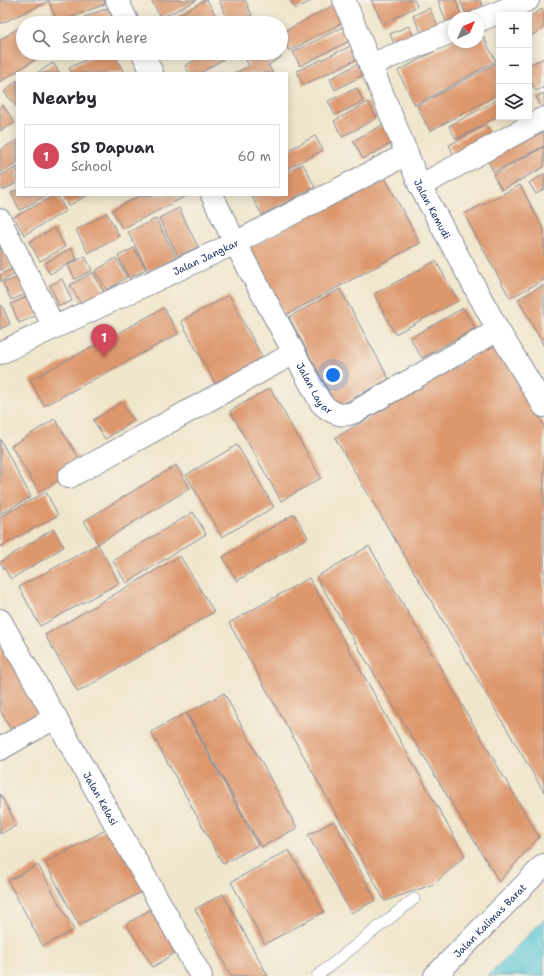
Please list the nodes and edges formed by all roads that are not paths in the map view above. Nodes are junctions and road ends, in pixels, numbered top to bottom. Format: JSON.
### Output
{"nodes":[{"id":1,"x":117,"y":0,"type":"edge"},
{"id":2,"x":344,"y":0,"type":"edge"},
{"id":3,"x":528,"y":0,"type":"edge"},
{"id":4,"x":125,"y":16,"type":"edge"},
{"id":5,"x":484,"y":18,"type":"edge"},
{"id":6,"x":448,"y":32,"type":"edge"},
{"id":7,"x":146,"y":60,"type":"edge"},
{"id":8,"x":370,"y":65,"type":"junction"},
{"id":9,"x":152,"y":72,"type":"edge"},
{"id":10,"x":544,"y":118,"type":"edge"},
{"id":11,"x":407,"y":154,"type":"junction"},
{"id":12,"x":420,"y":186,"type":"junction"},
{"id":13,"x":212,"y":196,"type":"edge"},
{"id":14,"x":0,"y":220,"type":"edge"},
{"id":15,"x":235,"y":243,"type":"junction"},
{"id":16,"x":54,"y":327,"type":"junction"},
{"id":17,"x":498,"y":330,"type":"junction"},
{"id":18,"x":0,"y":353,"type":"edge"},
{"id":19,"x":294,"y":353,"type":"junction"},
{"id":20,"x":544,"y":406,"type":"edge"},
{"id":21,"x":69,"y":477,"type":"dead end"},
{"id":22,"x":0,"y":620,"type":"edge"},
{"id":23,"x":56,"y":717,"type":"junction"},
{"id":24,"x":0,"y":749,"type":"edge"},
{"id":25,"x":544,"y":865,"type":"edge"},
{"id":26,"x":414,"y":899,"type":"dead end"},
{"id":27,"x":201,"y":976,"type":"edge"},
{"id":28,"x":317,"y":976,"type":"edge"},
{"id":29,"x":435,"y":976,"type":"edge"}],
"edges":[{"from":1,"to":4,"type":"street"},
{"from":2,"to":8,"type":"street","name":"Jalan Kemudi"},
{"from":3,"to":5,"type":"street"},
{"from":6,"to":8,"type":"street"},
{"from":7,"to":9,"type":"street"},
{"from":8,"to":11,"type":"street","name":"Jalan Kemudi"},
{"from":10,"to":12,"type":"street"},
{"from":11,"to":12,"type":"street","name":"Jalan Kemudi"},
{"from":11,"to":15,"type":"street","name":"Jalan Jangkar"},
{"from":12,"to":17,"type":"street","name":"Jalan Kemudi"},
{"from":13,"to":15,"type":"street","name":"Jalan Layar"},
{"from":14,"to":16,"type":"street"},
{"from":15,"to":16,"type":"street","name":"Jalan Jangkar"},
{"from":15,"to":19,"type":"street","name":"Jalan Layar"},
{"from":16,"to":18,"type":"street","name":"Jalan Jangkar"},
{"from":17,"to":19,"type":"street","name":"Jalan Layar"},
{"from":17,"to":20,"type":"street","name":"Jalan Kemudi"},
{"from":19,"to":21,"type":"street"},
{"from":22,"to":23,"type":"street","name":"Jalan Kelasi"},
{"from":23,"to":24,"type":"street"},
{"from":23,"to":27,"type":"street","name":"Jalan Kelasi"},
{"from":25,"to":29,"type":"street","name":"Jalan Kalimas Barat"},
{"from":26,"to":28,"type":"lane"}]}
